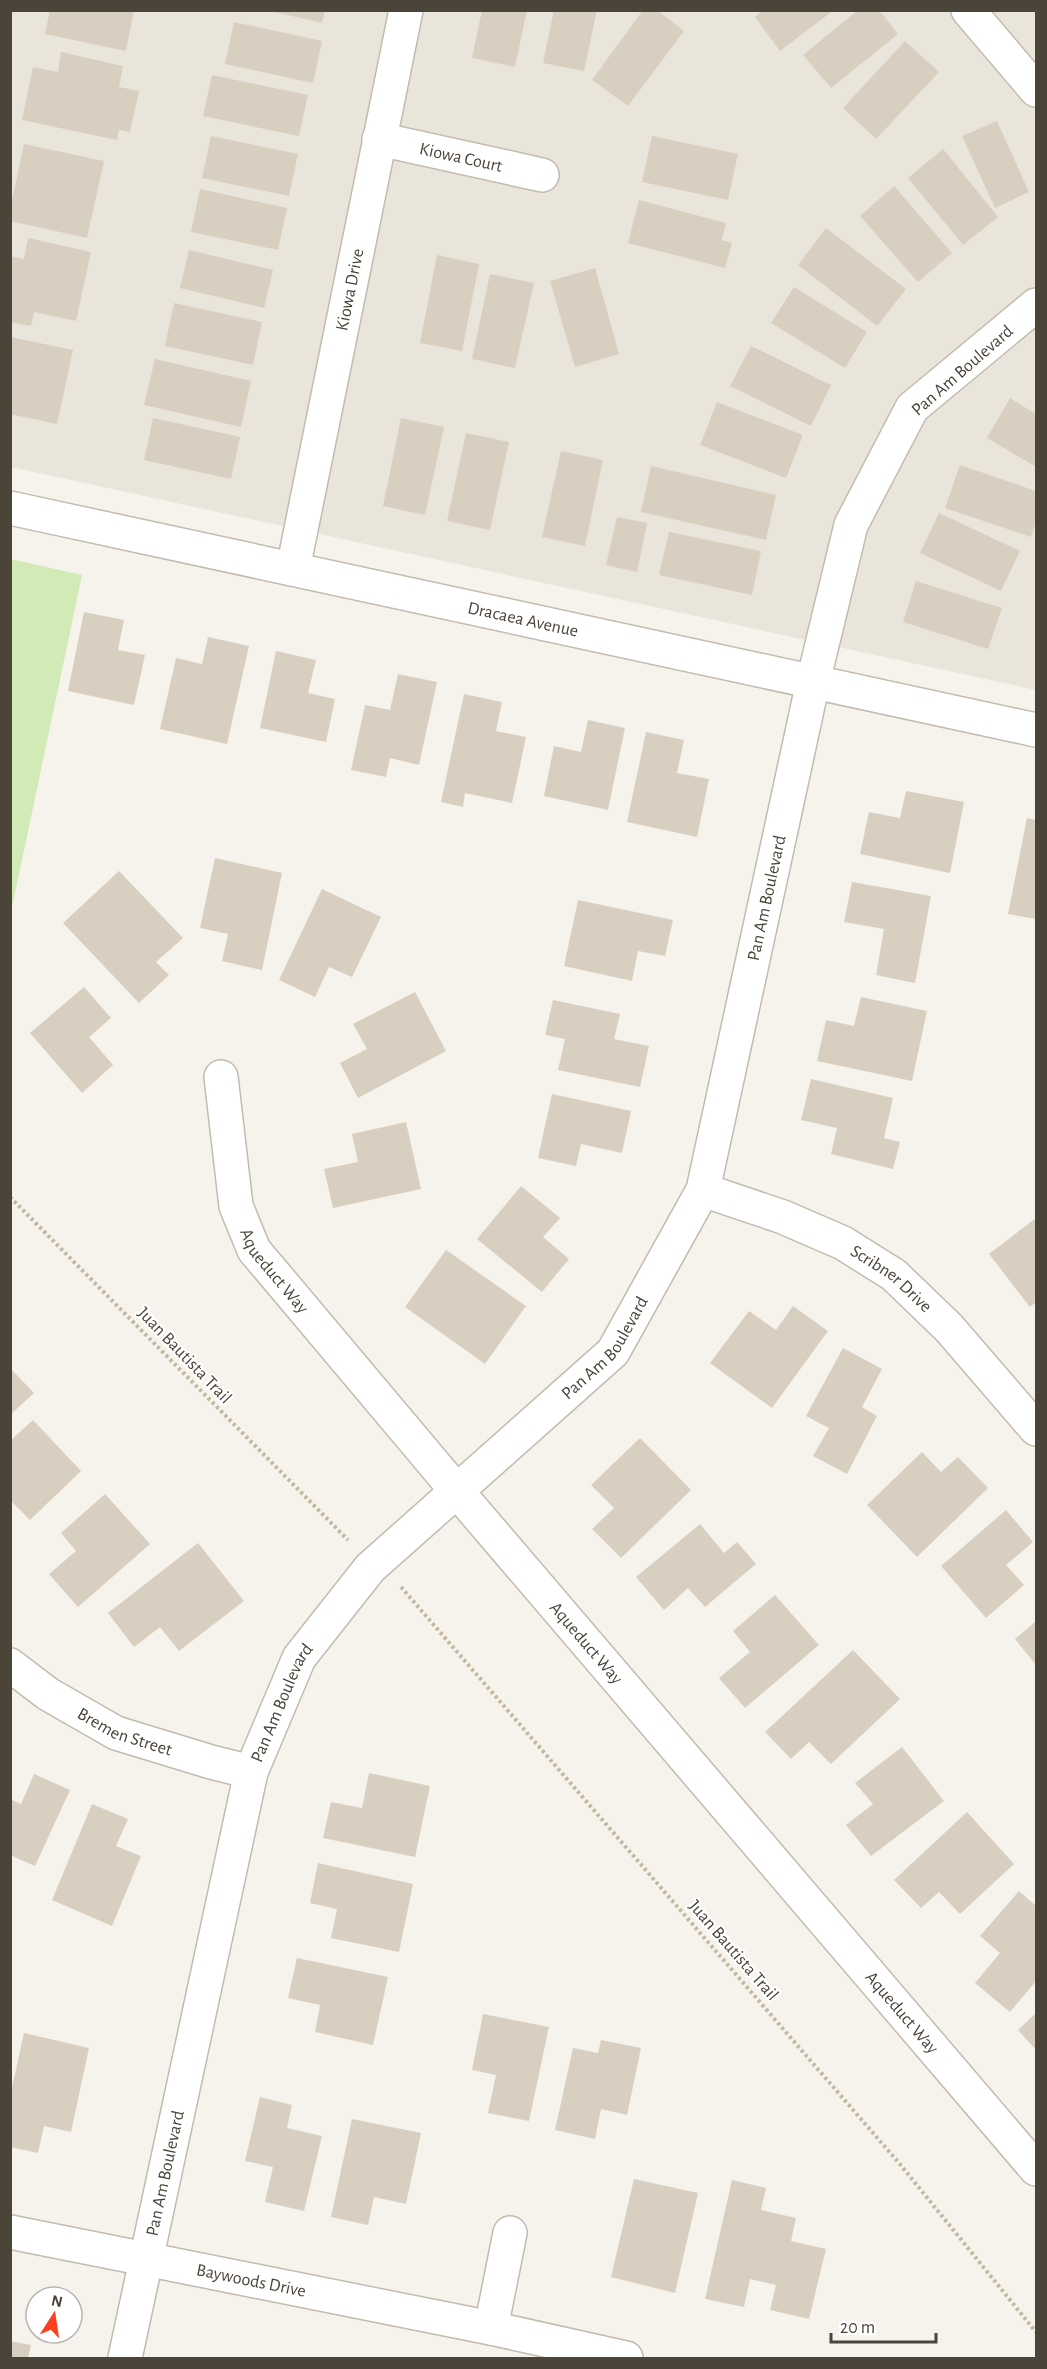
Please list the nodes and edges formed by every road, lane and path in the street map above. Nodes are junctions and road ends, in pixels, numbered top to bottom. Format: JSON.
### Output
{"nodes":[{"id":1,"x":406,"y":10,"type":"edge"},
{"id":2,"x":968,"y":10,"type":"edge"},
{"id":3,"x":1036,"y":90,"type":"edge"},
{"id":4,"x":379,"y":139,"type":"junction"},
{"id":5,"x":542,"y":175,"type":"dead end"},
{"id":6,"x":1036,"y":305,"type":"edge"},
{"id":7,"x":10,"y":508,"type":"edge"},
{"id":8,"x":293,"y":569,"type":"junction"},
{"id":9,"x":813,"y":682,"type":"junction"},
{"id":10,"x":1036,"y":730,"type":"edge"},
{"id":11,"x":221,"y":1077,"type":"dead end"},
{"id":12,"x":703,"y":1190,"type":"junction"},
{"id":13,"x":10,"y":1197,"type":"edge"},
{"id":14,"x":1036,"y":1429,"type":"edge"},
{"id":15,"x":456,"y":1490,"type":"junction"},
{"id":16,"x":340,"y":1533,"type":"dead end"},
{"id":17,"x":406,"y":1591,"type":"dead end"},
{"id":18,"x":10,"y":1665,"type":"edge"},
{"id":19,"x":251,"y":1772,"type":"junction"},
{"id":20,"x":1036,"y":2169,"type":"edge"},
{"id":21,"x":10,"y":2232,"type":"edge"},
{"id":22,"x":510,"y":2233,"type":"dead end"},
{"id":23,"x":145,"y":2259,"type":"junction"},
{"id":24,"x":491,"y":2328,"type":"junction"},
{"id":25,"x":1036,"y":2332,"type":"edge"},
{"id":26,"x":125,"y":2358,"type":"edge"},
{"id":27,"x":626,"y":2358,"type":"edge"}],
"edges":[{"from":1,"to":4,"type":"street","name":"Kiowa Drive"},
{"from":2,"to":3,"type":"street"},
{"from":4,"to":5,"type":"street","name":"Kiowa Court"},
{"from":4,"to":8,"type":"street","name":"Kiowa Drive"},
{"from":6,"to":9,"type":"street","name":"Pan Am Boulevard"},
{"from":7,"to":8,"type":"street","name":"Dracaea Avenue"},
{"from":8,"to":9,"type":"street","name":"Dracaea Avenue"},
{"from":9,"to":10,"type":"street","name":"Dracaea Avenue"},
{"from":9,"to":12,"type":"street","name":"Pan Am Boulevard"},
{"from":11,"to":15,"type":"street","name":"Aqueduct Way"},
{"from":12,"to":14,"type":"street","name":"Scribner Drive"},
{"from":12,"to":15,"type":"street","name":"Pan Am Boulevard"},
{"from":13,"to":16,"type":"path","name":"Juan Bautista Trail"},
{"from":15,"to":19,"type":"street","name":"Pan Am Boulevard"},
{"from":15,"to":20,"type":"street","name":"Aqueduct Way"},
{"from":17,"to":25,"type":"path","name":"Juan Bautista Trail"},
{"from":18,"to":19,"type":"street","name":"Bremen Street"},
{"from":19,"to":23,"type":"street","name":"Pan Am Boulevard"},
{"from":21,"to":23,"type":"street","name":"Baywoods Drive"},
{"from":22,"to":24,"type":"street"},
{"from":23,"to":24,"type":"street","name":"Baywoods Drive"},
{"from":23,"to":26,"type":"street","name":"Pan Am Boulevard"},
{"from":24,"to":27,"type":"street","name":"Baywoods Drive"}]}
